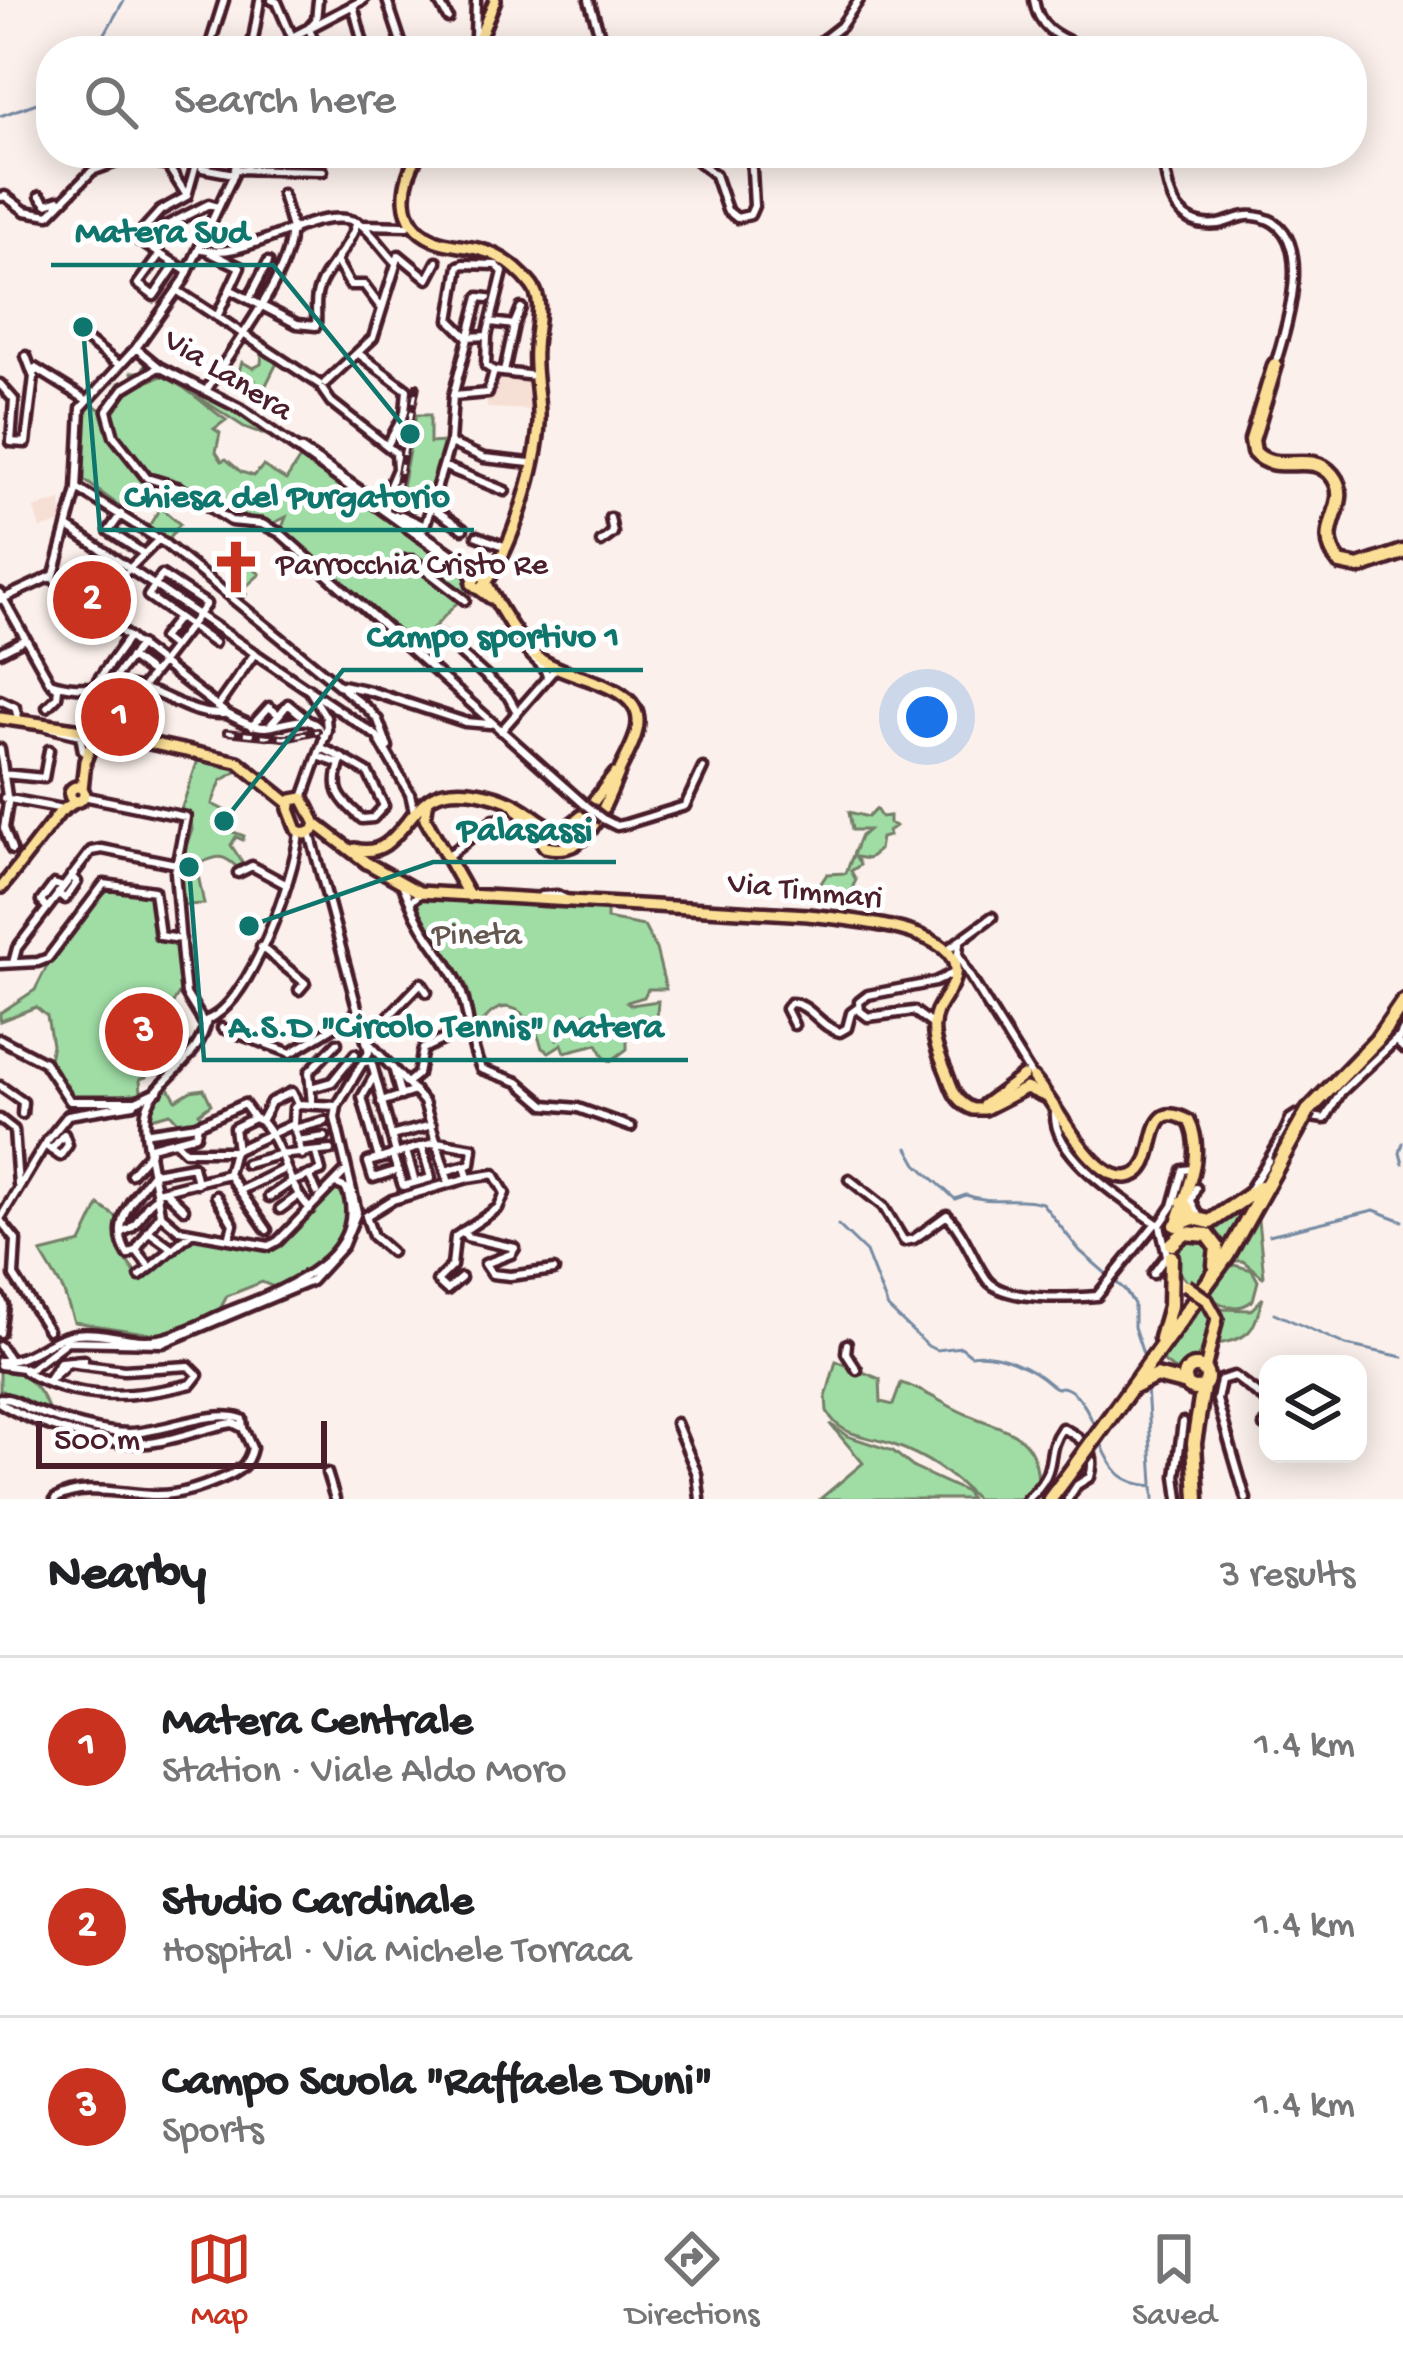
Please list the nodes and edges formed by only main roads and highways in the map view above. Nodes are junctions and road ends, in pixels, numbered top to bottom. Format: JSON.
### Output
{"nodes":[{"id":1,"x":495,"y":0,"type":"edge"},
{"id":2,"x":480,"y":36,"type":"edge"},
{"id":3,"x":412,"y":168,"type":"edge"},
{"id":4,"x":1275,"y":365,"type":"road end"},
{"id":5,"x":1403,"y":552,"type":"edge"},
{"id":6,"x":2,"y":715,"type":"edge"},
{"id":7,"x":94,"y":732,"type":"junction"},
{"id":8,"x":625,"y":760,"type":"junction"},
{"id":9,"x":452,"y":791,"type":"junction"},
{"id":10,"x":77,"y":793,"type":"junction"},
{"id":11,"x":289,"y":803,"type":"junction"},
{"id":12,"x":514,"y":804,"type":"junction"},
{"id":13,"x":308,"y":830,"type":"junction"},
{"id":14,"x":402,"y":830,"type":"junction"},
{"id":15,"x":388,"y":843,"type":"junction"},
{"id":16,"x":440,"y":844,"type":"junction"},
{"id":17,"x":346,"y":847,"type":"junction"},
{"id":18,"x":384,"y":874,"type":"junction"},
{"id":19,"x":1,"y":883,"type":"edge"},
{"id":20,"x":461,"y":886,"type":"junction"},
{"id":21,"x":452,"y":895,"type":"junction"},
{"id":22,"x":471,"y":898,"type":"junction"},
{"id":23,"x":1401,"y":1011,"type":"edge"},
{"id":24,"x":1276,"y":1167,"type":"junction"},
{"id":25,"x":1183,"y":1202,"type":"junction"},
{"id":26,"x":1193,"y":1218,"type":"junction"},
{"id":27,"x":1176,"y":1225,"type":"junction"},
{"id":28,"x":1172,"y":1250,"type":"junction"},
{"id":29,"x":1211,"y":1277,"type":"junction"},
{"id":30,"x":1179,"y":1323,"type":"junction"},
{"id":31,"x":1155,"y":1353,"type":"junction"},
{"id":32,"x":1194,"y":1378,"type":"junction"},
{"id":33,"x":1113,"y":1412,"type":"junction"},
{"id":34,"x":1050,"y":1499,"type":"edge"},
{"id":35,"x":1197,"y":1499,"type":"edge"}],
"edges":[{"from":1,"to":2,"type":"main road"},
{"from":3,"to":8,"type":"main road"},
{"from":4,"to":5,"type":"highway"},
{"from":6,"to":7,"type":"main road"},
{"from":7,"to":10,"type":"main road"},
{"from":7,"to":10,"type":"main road"},
{"from":7,"to":11,"type":"main road"},
{"from":8,"to":12,"type":"main road"},
{"from":8,"to":12,"type":"main road"},
{"from":9,"to":12,"type":"main road"},
{"from":9,"to":14,"type":"main road"},
{"from":9,"to":16,"type":"main road"},
{"from":10,"to":19,"type":"main road"},
{"from":10,"to":19,"type":"main road"},
{"from":11,"to":13,"type":"main road"},
{"from":11,"to":13,"type":"main road"},
{"from":13,"to":17,"type":"main road"},
{"from":14,"to":15,"type":"main road"},
{"from":14,"to":16,"type":"main road"},
{"from":15,"to":17,"type":"main road"},
{"from":15,"to":18,"type":"main road"},
{"from":16,"to":20,"type":"main road"},
{"from":17,"to":18,"type":"main road"},
{"from":18,"to":21,"type":"main road","name":"Via Timmari"},
{"from":20,"to":21,"type":"main road"},
{"from":20,"to":22,"type":"main road"},
{"from":21,"to":22,"type":"main road","name":"Via Timmari"},
{"from":22,"to":25,"type":"main road","name":"Via Timmari"},
{"from":23,"to":24,"type":"highway","bridge":true},
{"from":24,"to":26,"type":"highway"},
{"from":24,"to":29,"type":"highway"},
{"from":25,"to":26,"type":"highway"},
{"from":25,"to":27,"type":"main road"},
{"from":26,"to":27,"type":"highway"},
{"from":27,"to":28,"type":"main road"},
{"from":28,"to":29,"type":"highway"},
{"from":28,"to":31,"type":"highway"},
{"from":28,"to":32,"type":"main road","bridge":true},
{"from":29,"to":30,"type":"highway"},
{"from":30,"to":31,"type":"highway"},
{"from":30,"to":32,"type":"highway"},
{"from":31,"to":33,"type":"highway"},
{"from":32,"to":33,"type":"highway"},
{"from":32,"to":35,"type":"highway"},
{"from":33,"to":34,"type":"highway","bridge":true}]}
